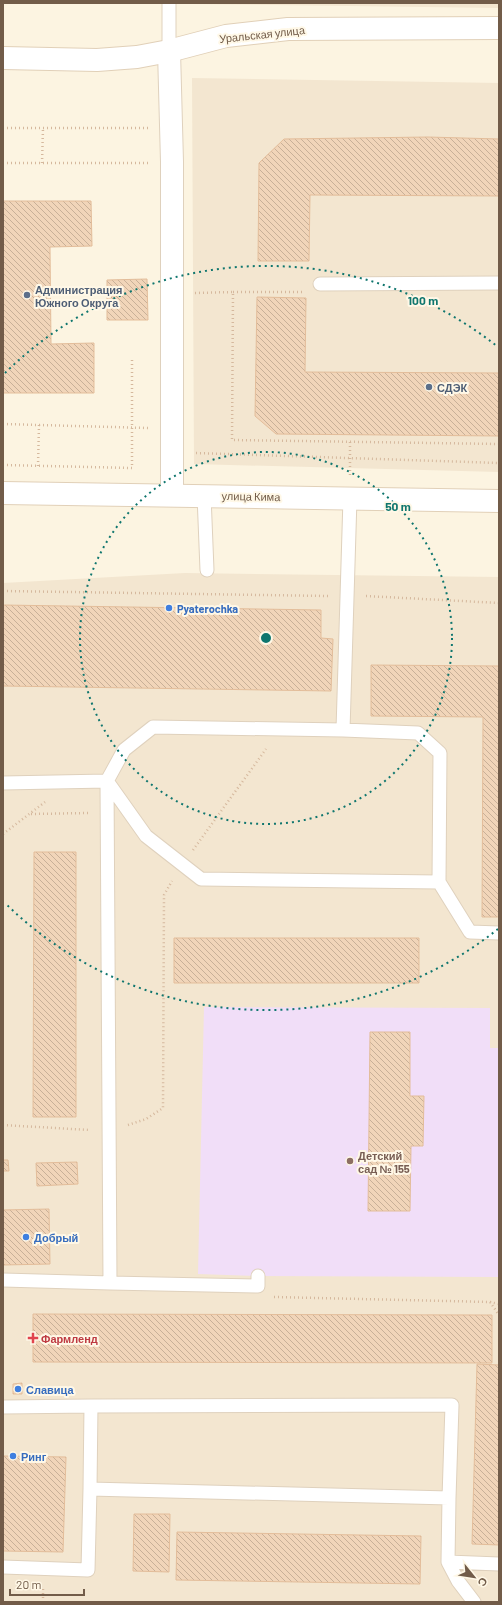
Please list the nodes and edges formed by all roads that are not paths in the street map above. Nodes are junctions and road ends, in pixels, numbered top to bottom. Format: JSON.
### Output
{"nodes":[{"id":1,"x":169,"y":3,"type":"edge"},
{"id":2,"x":499,"y":28,"type":"edge"},
{"id":3,"x":170,"y":51,"type":"junction"},
{"id":4,"x":3,"y":58,"type":"edge"},
{"id":5,"x":499,"y":283,"type":"edge"},
{"id":6,"x":320,"y":284,"type":"road end"},
{"id":7,"x":3,"y":493,"type":"edge"},
{"id":8,"x":172,"y":495,"type":"junction"},
{"id":9,"x":204,"y":495,"type":"junction"},
{"id":10,"x":350,"y":498,"type":"junction"},
{"id":11,"x":499,"y":501,"type":"edge"},
{"id":12,"x":207,"y":570,"type":"dead end"},
{"id":13,"x":343,"y":730,"type":"junction"},
{"id":14,"x":107,"y":781,"type":"junction"},
{"id":15,"x":3,"y":783,"type":"edge"},
{"id":16,"x":439,"y":882,"type":"junction"},
{"id":17,"x":499,"y":933,"type":"edge"},
{"id":18,"x":258,"y":1276,"type":"dead end"},
{"id":19,"x":3,"y":1280,"type":"edge"},
{"id":20,"x":110,"y":1283,"type":"junction"},
{"id":21,"x":3,"y":1406,"type":"edge"},
{"id":22,"x":91,"y":1406,"type":"junction"},
{"id":23,"x":90,"y":1490,"type":"junction"},
{"id":24,"x":449,"y":1498,"type":"junction"},
{"id":25,"x":448,"y":1562,"type":"junction"},
{"id":26,"x":499,"y":1564,"type":"edge"},
{"id":27,"x":3,"y":1567,"type":"edge"},
{"id":28,"x":474,"y":1602,"type":"edge"}],
"edges":[{"from":1,"to":3,"type":"lane"},
{"from":2,"to":3,"type":"street","name":"Уральская улица"},
{"from":3,"to":4,"type":"street","name":"Уральская улица"},
{"from":3,"to":8,"type":"street"},
{"from":5,"to":6,"type":"lane"},
{"from":7,"to":8,"type":"street","name":"улица Кима"},
{"from":8,"to":9,"type":"street","name":"улица Кима"},
{"from":9,"to":10,"type":"street","name":"улица Кима"},
{"from":9,"to":12,"type":"lane"},
{"from":10,"to":11,"type":"street","name":"улица Кима"},
{"from":10,"to":13,"type":"lane"},
{"from":13,"to":14,"type":"lane"},
{"from":13,"to":16,"type":"lane"},
{"from":14,"to":15,"type":"lane"},
{"from":14,"to":16,"type":"lane"},
{"from":14,"to":20,"type":"lane"},
{"from":16,"to":17,"type":"lane"},
{"from":18,"to":20,"type":"lane"},
{"from":19,"to":20,"type":"lane"},
{"from":21,"to":22,"type":"lane"},
{"from":22,"to":23,"type":"lane"},
{"from":22,"to":24,"type":"lane"},
{"from":23,"to":24,"type":"lane"},
{"from":23,"to":27,"type":"lane"},
{"from":24,"to":25,"type":"lane"},
{"from":25,"to":26,"type":"lane"},
{"from":25,"to":28,"type":"lane"}]}
